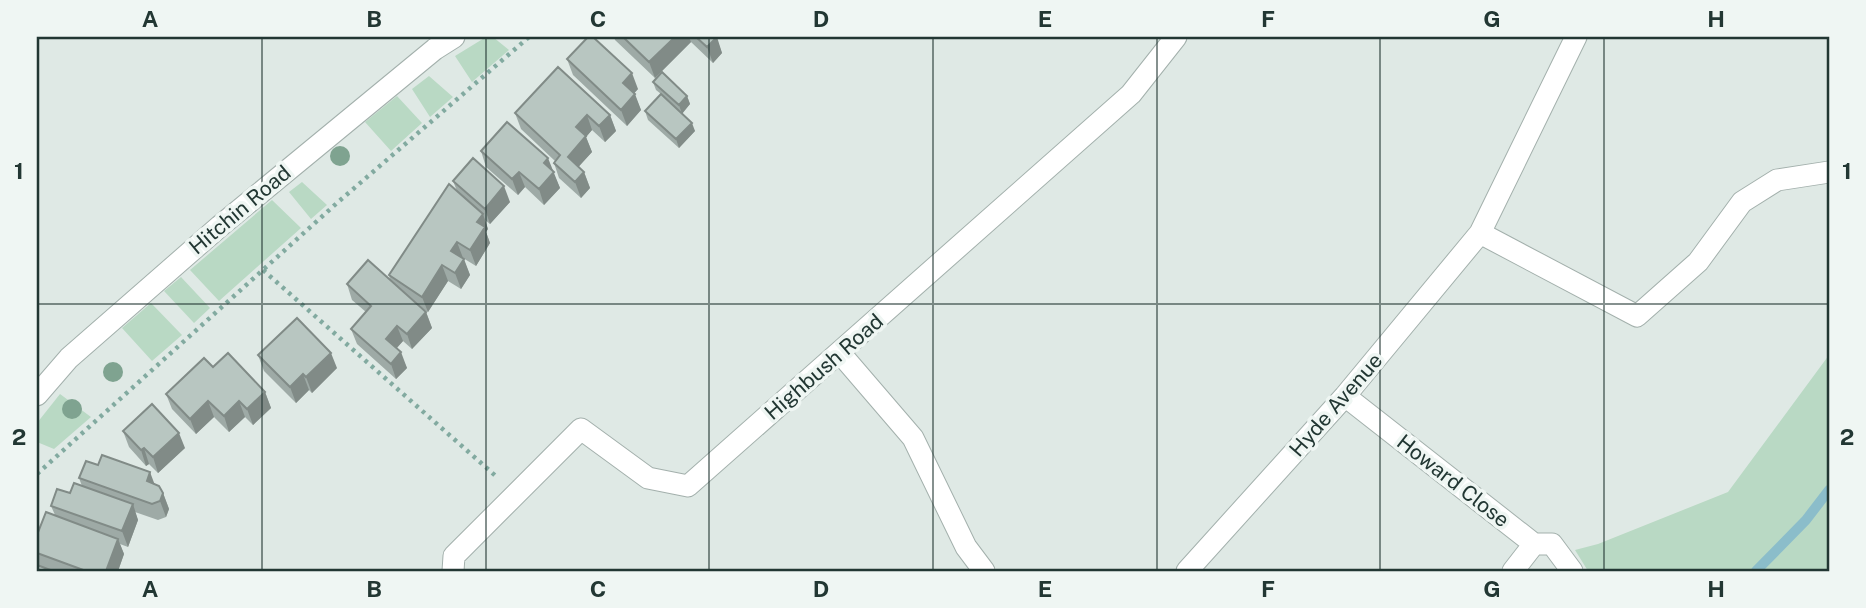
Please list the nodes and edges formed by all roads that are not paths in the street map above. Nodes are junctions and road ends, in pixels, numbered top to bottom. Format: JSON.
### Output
{"nodes":[{"id":1,"x":454,"y":37,"type":"edge"},
{"id":2,"x":1176,"y":37,"type":"edge"},
{"id":3,"x":1576,"y":37,"type":"edge"},
{"id":4,"x":1829,"y":172,"type":"edge"},
{"id":5,"x":1480,"y":233,"type":"junction"},
{"id":6,"x":841,"y":353,"type":"junction"},
{"id":7,"x":37,"y":395,"type":"edge"},
{"id":8,"x":1345,"y":396,"type":"junction"},
{"id":9,"x":1534,"y":544,"type":"junction"},
{"id":10,"x":453,"y":563,"type":"edge"},
{"id":11,"x":985,"y":571,"type":"edge"},
{"id":12,"x":1187,"y":571,"type":"edge"},
{"id":13,"x":1513,"y":571,"type":"edge"},
{"id":14,"x":1572,"y":571,"type":"edge"}],
"edges":[{"from":1,"to":7,"type":"street","name":"Hitchin Road"},
{"from":2,"to":6,"type":"street","name":"Highbush Road"},
{"from":3,"to":5,"type":"street","name":"Hyde Avenue"},
{"from":4,"to":5,"type":"street"},
{"from":5,"to":8,"type":"street","name":"Hyde Avenue"},
{"from":6,"to":10,"type":"street","name":"Highbush Road"},
{"from":6,"to":11,"type":"street"},
{"from":8,"to":9,"type":"street","name":"Howard Close"},
{"from":8,"to":12,"type":"street","name":"Hyde Avenue"},
{"from":9,"to":13,"type":"street"},
{"from":9,"to":14,"type":"street","name":"Howard Close"}]}
